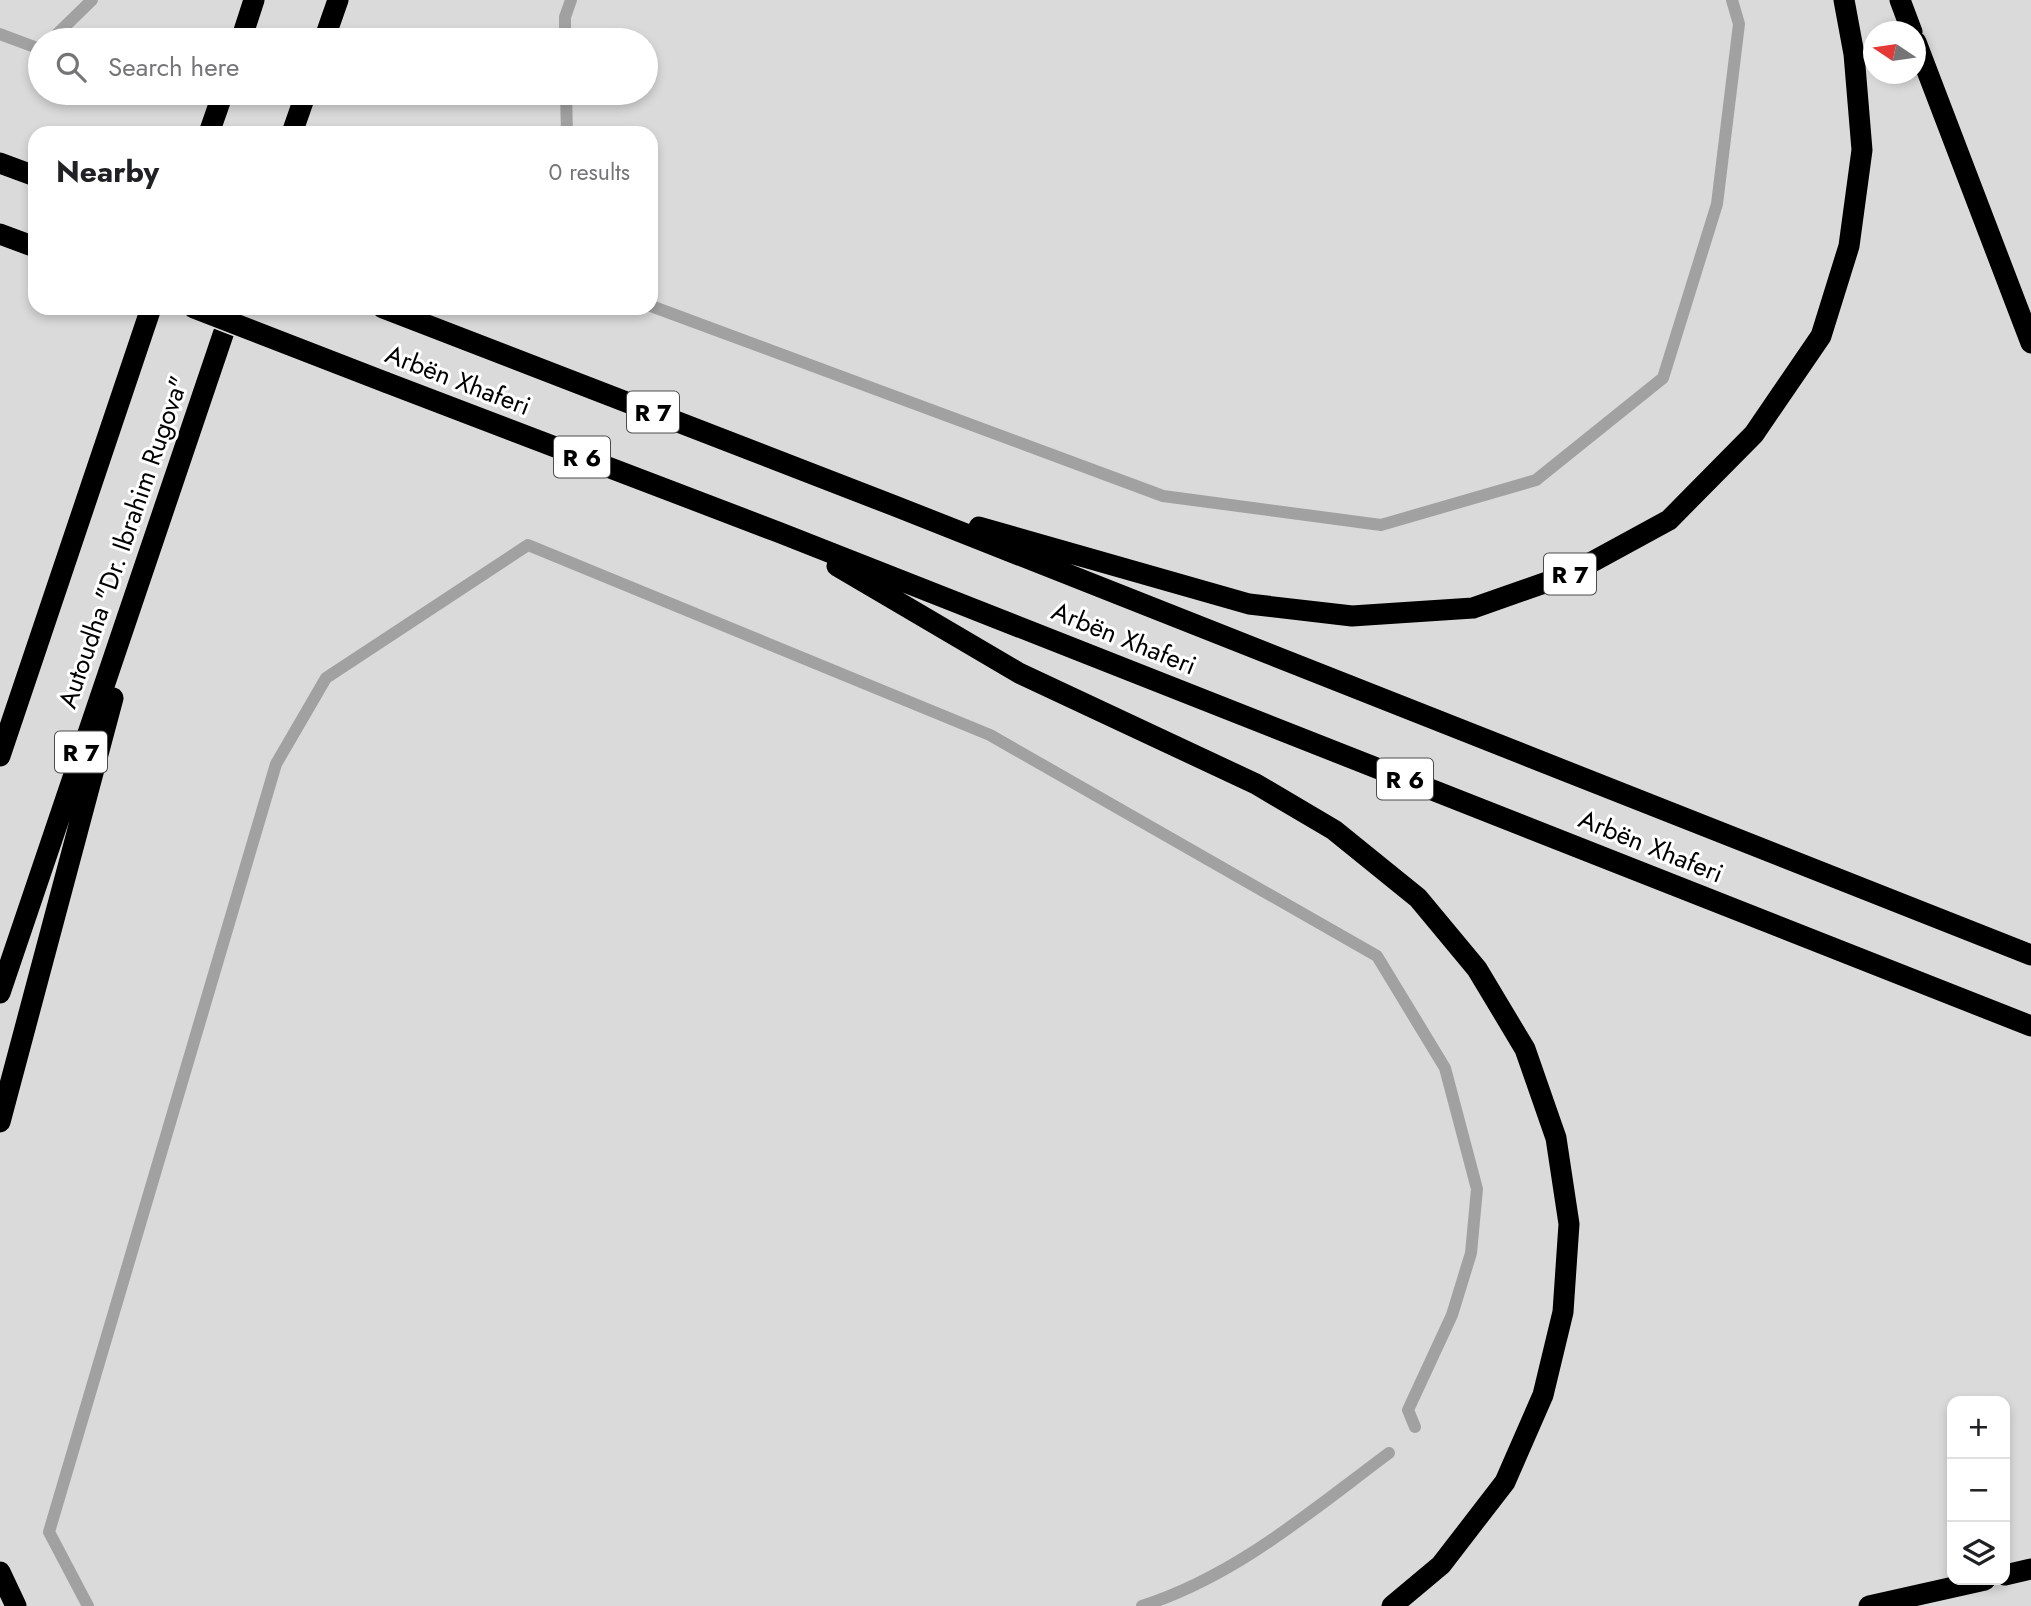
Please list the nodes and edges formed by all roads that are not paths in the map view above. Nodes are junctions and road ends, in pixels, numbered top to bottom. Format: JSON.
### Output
{"nodes":[{"id":1,"x":254,"y":0,"type":"edge"},
{"id":2,"x":338,"y":0,"type":"edge"},
{"id":3,"x":1844,"y":0,"type":"edge"},
{"id":4,"x":1900,"y":0,"type":"edge"},
{"id":5,"x":1908,"y":21,"type":"edge"},
{"id":6,"x":245,"y":28,"type":"edge"},
{"id":7,"x":328,"y":28,"type":"edge"},
{"id":8,"x":1926,"y":68,"type":"edge"},
{"id":9,"x":219,"y":105,"type":"edge"},
{"id":10,"x":302,"y":105,"type":"edge"},
{"id":11,"x":211,"y":126,"type":"edge"},
{"id":12,"x":294,"y":126,"type":"edge"},
{"id":13,"x":0,"y":163,"type":"edge"},
{"id":14,"x":28,"y":173,"type":"edge"},
{"id":15,"x":0,"y":234,"type":"edge"},
{"id":16,"x":28,"y":244,"type":"edge"},
{"id":17,"x":149,"y":315,"type":"edge"},
{"id":18,"x":212,"y":315,"type":"edge"},
{"id":19,"x":230,"y":315,"type":"edge"},
{"id":20,"x":403,"y":315,"type":"edge"},
{"id":21,"x":2031,"y":343,"type":"edge"},
{"id":22,"x":895,"y":506,"type":"junction"},
{"id":23,"x":162,"y":511,"type":"junction"},
{"id":24,"x":778,"y":532,"type":"junction"},
{"id":25,"x":0,"y":756,"type":"edge"},
{"id":26,"x":2031,"y":955,"type":"edge"},
{"id":27,"x":0,"y":993,"type":"edge"},
{"id":28,"x":2031,"y":1026,"type":"edge"},
{"id":29,"x":0,"y":1122,"type":"edge"},
{"id":30,"x":2031,"y":1569,"type":"edge"},
{"id":31,"x":0,"y":1572,"type":"edge"},
{"id":32,"x":2010,"y":1574,"type":"edge"},
{"id":33,"x":1963,"y":1585,"type":"edge"},
{"id":34,"x":16,"y":1606,"type":"edge"},
{"id":35,"x":1392,"y":1606,"type":"edge"},
{"id":36,"x":1869,"y":1606,"type":"edge"}],
"edges":[{"from":1,"to":6,"type":"highway"},
{"from":2,"to":7,"type":"highway"},
{"from":3,"to":22,"type":"highway","number":"R 7"},
{"from":4,"to":5,"type":"highway"},
{"from":8,"to":21,"type":"highway"},
{"from":9,"to":11,"type":"highway"},
{"from":10,"to":12,"type":"highway"},
{"from":13,"to":14,"type":"highway"},
{"from":15,"to":16,"type":"highway"},
{"from":17,"to":25,"type":"highway"},
{"from":18,"to":24,"type":"highway","name":"Arbën Xhaferi","number":"R 6","bridge":true},
{"from":19,"to":23,"type":"highway","name":"Autoudha \"Dr. Ibrahim Rugova\"","number":"R 7"},
{"from":20,"to":22,"type":"highway","number":"R 7"},
{"from":22,"to":26,"type":"highway","name":"Arbën Xhaferi","number":"R 6"},
{"from":23,"to":27,"type":"highway","name":"Autoudha \"Dr. Ibrahim Rugova\"","number":"R 7"},
{"from":23,"to":29,"type":"highway"},
{"from":24,"to":28,"type":"highway","name":"Arbën Xhaferi","number":"R 6"},
{"from":24,"to":35,"type":"highway"},
{"from":30,"to":32,"type":"highway"},
{"from":31,"to":34,"type":"highway"},
{"from":33,"to":36,"type":"highway"}]}
